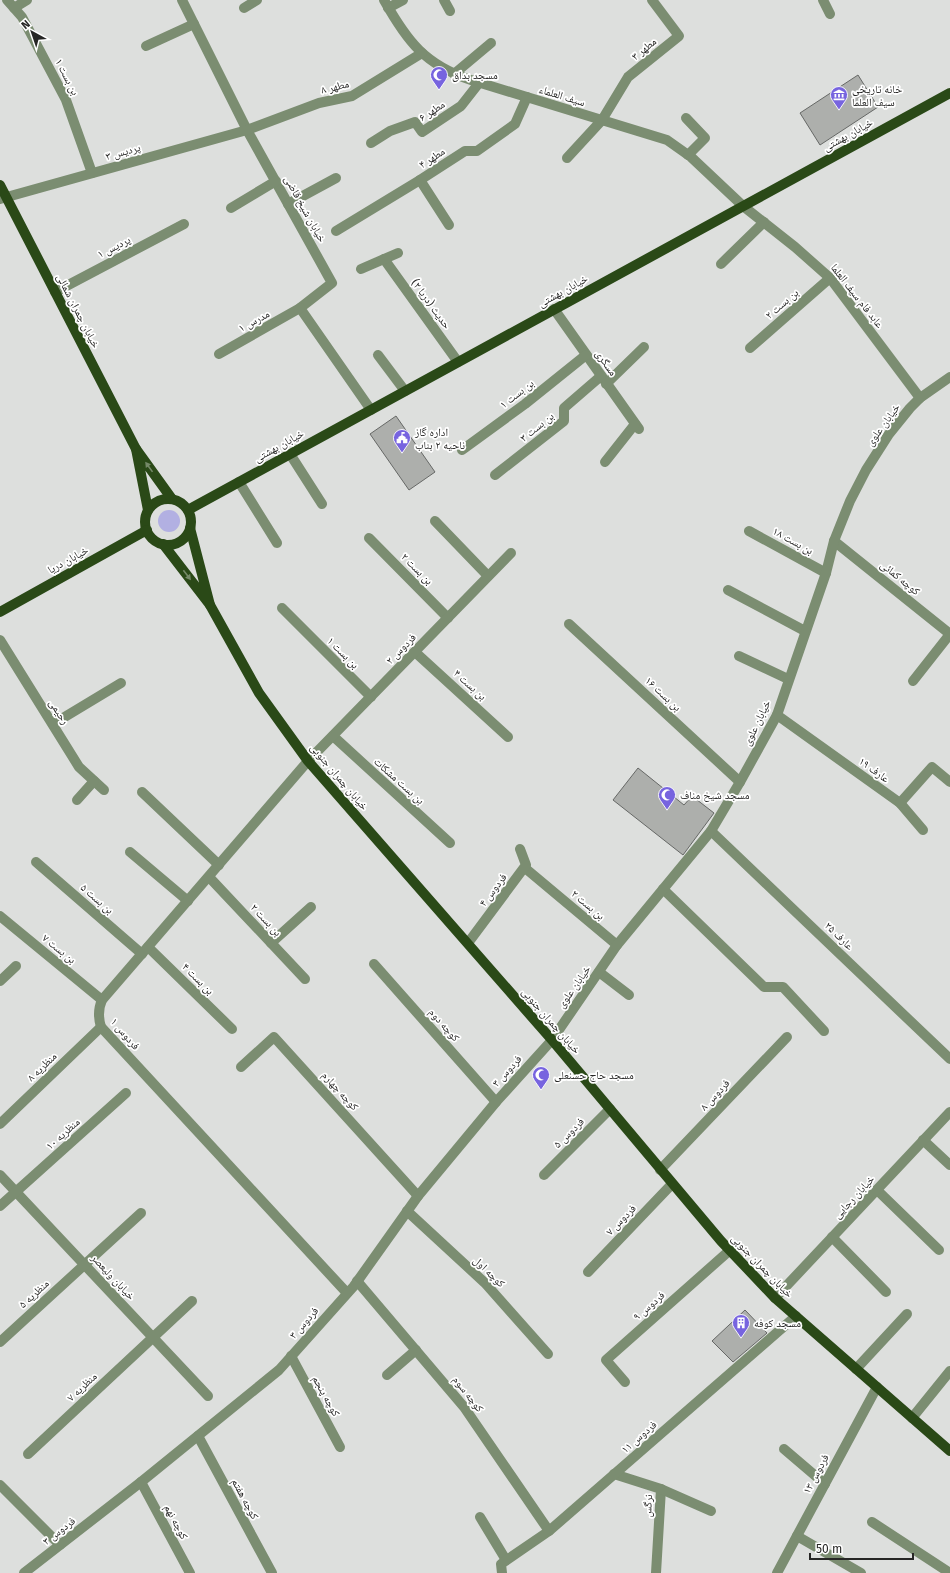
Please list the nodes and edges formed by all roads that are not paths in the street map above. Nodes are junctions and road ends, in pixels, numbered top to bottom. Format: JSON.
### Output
{"nodes":[{"id":1,"x":7,"y":0,"type":"edge"},
{"id":2,"x":28,"y":0,"type":"edge"},
{"id":3,"x":182,"y":0,"type":"edge"},
{"id":4,"x":402,"y":0,"type":"edge"},
{"id":5,"x":444,"y":0,"type":"edge"},
{"id":6,"x":652,"y":0,"type":"edge"},
{"id":7,"x":823,"y":0,"type":"edge"},
{"id":8,"x":386,"y":4,"type":"edge"},
{"id":9,"x":14,"y":8,"type":"junction"},
{"id":10,"x":450,"y":11,"type":"dead end"},
{"id":11,"x":830,"y":14,"type":"dead end"},
{"id":12,"x":194,"y":24,"type":"junction"},
{"id":13,"x":491,"y":43,"type":"dead end"},
{"id":14,"x":146,"y":46,"type":"dead end"},
{"id":15,"x":422,"y":53,"type":"junction"},
{"id":16,"x":454,"y":74,"type":"junction"},
{"id":17,"x":479,"y":83,"type":"junction"},
{"id":18,"x":950,"y":93,"type":"edge"},
{"id":19,"x":528,"y":97,"type":"junction"},
{"id":20,"x":686,"y":118,"type":"dead end"},
{"id":21,"x":602,"y":120,"type":"junction"},
{"id":22,"x":247,"y":130,"type":"junction"},
{"id":23,"x":371,"y":143,"type":"dead end"},
{"id":24,"x":688,"y":155,"type":"junction"},
{"id":25,"x":567,"y":158,"type":"dead end"},
{"id":26,"x":92,"y":173,"type":"junction"},
{"id":27,"x":336,"y":178,"type":"dead end"},
{"id":28,"x":420,"y":180,"type":"junction"},
{"id":29,"x":276,"y":181,"type":"junction"},
{"id":30,"x":0,"y":185,"type":"edge"},
{"id":31,"x":3,"y":198,"type":"edge"},
{"id":32,"x":288,"y":204,"type":"junction"},
{"id":33,"x":743,"y":206,"type":"junction"},
{"id":34,"x":231,"y":208,"type":"dead end"},
{"id":35,"x":764,"y":222,"type":"junction"},
{"id":36,"x":184,"y":224,"type":"dead end"},
{"id":37,"x":449,"y":225,"type":"dead end"},
{"id":38,"x":336,"y":231,"type":"dead end"},
{"id":39,"x":398,"y":253,"type":"dead end"},
{"id":40,"x":384,"y":259,"type":"junction"},
{"id":41,"x":721,"y":264,"type":"dead end"},
{"id":42,"x":361,"y":269,"type":"dead end"},
{"id":43,"x":830,"y":278,"type":"junction"},
{"id":44,"x":55,"y":292,"type":"junction"},
{"id":45,"x":300,"y":308,"type":"junction"},
{"id":46,"x":554,"y":309,"type":"junction"},
{"id":47,"x":644,"y":347,"type":"dead end"},
{"id":48,"x":750,"y":348,"type":"dead end"},
{"id":49,"x":219,"y":354,"type":"dead end"},
{"id":50,"x":378,"y":355,"type":"dead end"},
{"id":51,"x":586,"y":355,"type":"junction"},
{"id":52,"x":458,"y":362,"type":"junction"},
{"id":53,"x":950,"y":377,"type":"edge"},
{"id":54,"x":604,"y":380,"type":"junction"},
{"id":55,"x":405,"y":391,"type":"junction"},
{"id":56,"x":920,"y":398,"type":"junction"},
{"id":57,"x":371,"y":410,"type":"junction"},
{"id":58,"x":136,"y":449,"type":"junction"},
{"id":59,"x":462,"y":450,"type":"dead end"},
{"id":60,"x":290,"y":454,"type":"junction"},
{"id":61,"x":604,"y":462,"type":"dead end"},
{"id":62,"x":495,"y":476,"type":"dead end"},
{"id":63,"x":239,"y":482,"type":"junction"},
{"id":64,"x":172,"y":499,"type":"junction"},
{"id":65,"x":322,"y":504,"type":"dead end"},
{"id":66,"x":148,"y":510,"type":"junction"},
{"id":67,"x":188,"y":510,"type":"junction"},
{"id":68,"x":435,"y":521,"type":"dead end"},
{"id":69,"x":190,"y":528,"type":"junction"},
{"id":70,"x":147,"y":530,"type":"junction"},
{"id":71,"x":749,"y":531,"type":"dead end"},
{"id":72,"x":369,"y":538,"type":"dead end"},
{"id":73,"x":834,"y":541,"type":"junction"},
{"id":74,"x":163,"y":544,"type":"junction"},
{"id":75,"x":277,"y":544,"type":"dead end"},
{"id":76,"x":511,"y":553,"type":"dead end"},
{"id":77,"x":826,"y":573,"type":"junction"},
{"id":78,"x":488,"y":576,"type":"junction"},
{"id":79,"x":728,"y":590,"type":"dead end"},
{"id":80,"x":210,"y":605,"type":"junction"},
{"id":81,"x":282,"y":608,"type":"dead end"},
{"id":82,"x":0,"y":612,"type":"edge"},
{"id":83,"x":448,"y":618,"type":"junction"},
{"id":84,"x":569,"y":624,"type":"dead end"},
{"id":85,"x":805,"y":631,"type":"junction"},
{"id":86,"x":950,"y":634,"type":"edge"},
{"id":87,"x":0,"y":640,"type":"edge"},
{"id":88,"x":415,"y":652,"type":"junction"},
{"id":89,"x":739,"y":656,"type":"dead end"},
{"id":90,"x":788,"y":679,"type":"junction"},
{"id":91,"x":913,"y":681,"type":"dead end"},
{"id":92,"x":121,"y":683,"type":"dead end"},
{"id":93,"x":371,"y":697,"type":"junction"},
{"id":94,"x":777,"y":715,"type":"junction"},
{"id":95,"x":53,"y":724,"type":"junction"},
{"id":96,"x":333,"y":736,"type":"junction"},
{"id":97,"x":508,"y":737,"type":"dead end"},
{"id":98,"x":308,"y":761,"type":"junction"},
{"id":99,"x":94,"y":781,"type":"junction"},
{"id":100,"x":740,"y":782,"type":"junction"},
{"id":101,"x":950,"y":782,"type":"edge"},
{"id":102,"x":104,"y":790,"type":"dead end"},
{"id":103,"x":142,"y":792,"type":"dead end"},
{"id":104,"x":77,"y":800,"type":"dead end"},
{"id":105,"x":900,"y":803,"type":"junction"},
{"id":106,"x":923,"y":830,"type":"dead end"},
{"id":107,"x":711,"y":831,"type":"junction"},
{"id":108,"x":450,"y":843,"type":"dead end"},
{"id":109,"x":520,"y":849,"type":"dead end"},
{"id":110,"x":130,"y":852,"type":"dead end"},
{"id":111,"x":36,"y":862,"type":"dead end"},
{"id":112,"x":219,"y":865,"type":"junction"},
{"id":113,"x":524,"y":868,"type":"junction"},
{"id":114,"x":209,"y":877,"type":"junction"},
{"id":115,"x":663,"y":890,"type":"junction"},
{"id":116,"x":188,"y":901,"type":"junction"},
{"id":117,"x":311,"y":907,"type":"dead end"},
{"id":118,"x":0,"y":916,"type":"edge"},
{"id":119,"x":271,"y":943,"type":"junction"},
{"id":120,"x":468,"y":943,"type":"junction"},
{"id":121,"x":617,"y":945,"type":"junction"},
{"id":122,"x":145,"y":950,"type":"junction"},
{"id":123,"x":374,"y":964,"type":"dead end"},
{"id":124,"x":16,"y":966,"type":"dead end"},
{"id":125,"x":599,"y":972,"type":"junction"},
{"id":126,"x":305,"y":979,"type":"dead end"},
{"id":127,"x":0,"y":981,"type":"edge"},
{"id":128,"x":629,"y":995,"type":"dead end"},
{"id":129,"x":102,"y":1000,"type":"junction"},
{"id":130,"x":101,"y":1027,"type":"junction"},
{"id":131,"x":232,"y":1029,"type":"dead end"},
{"id":132,"x":824,"y":1031,"type":"dead end"},
{"id":133,"x":787,"y":1037,"type":"dead end"},
{"id":134,"x":552,"y":1040,"type":"junction"},
{"id":135,"x":950,"y":1059,"type":"edge"},
{"id":136,"x":241,"y":1067,"type":"dead end"},
{"id":137,"x":126,"y":1093,"type":"dead end"},
{"id":138,"x":496,"y":1102,"type":"junction"},
{"id":139,"x":610,"y":1109,"type":"junction"},
{"id":140,"x":950,"y":1112,"type":"edge"},
{"id":141,"x":0,"y":1124,"type":"edge"},
{"id":142,"x":923,"y":1140,"type":"junction"},
{"id":143,"x":950,"y":1165,"type":"edge"},
{"id":144,"x":660,"y":1170,"type":"junction"},
{"id":145,"x":0,"y":1175,"type":"edge"},
{"id":146,"x":544,"y":1175,"type":"dead end"},
{"id":147,"x":672,"y":1184,"type":"junction"},
{"id":148,"x":876,"y":1190,"type":"junction"},
{"id":149,"x":16,"y":1192,"type":"junction"},
{"id":150,"x":418,"y":1196,"type":"junction"},
{"id":151,"x":0,"y":1206,"type":"edge"},
{"id":152,"x":407,"y":1211,"type":"junction"},
{"id":153,"x":141,"y":1213,"type":"dead end"},
{"id":154,"x":832,"y":1237,"type":"junction"},
{"id":155,"x":939,"y":1250,"type":"dead end"},
{"id":156,"x":730,"y":1251,"type":"junction"},
{"id":157,"x":84,"y":1265,"type":"junction"},
{"id":158,"x":588,"y":1272,"type":"dead end"},
{"id":159,"x":357,"y":1281,"type":"junction"},
{"id":160,"x":886,"y":1292,"type":"dead end"},
{"id":161,"x":347,"y":1293,"type":"junction"},
{"id":162,"x":774,"y":1298,"type":"junction"},
{"id":163,"x":192,"y":1301,"type":"dead end"},
{"id":164,"x":907,"y":1314,"type":"dead end"},
{"id":165,"x":796,"y":1316,"type":"junction"},
{"id":166,"x":153,"y":1337,"type":"junction"},
{"id":167,"x":0,"y":1342,"type":"edge"},
{"id":168,"x":416,"y":1350,"type":"junction"},
{"id":169,"x":548,"y":1354,"type":"dead end"},
{"id":170,"x":291,"y":1356,"type":"junction"},
{"id":171,"x":856,"y":1369,"type":"junction"},
{"id":172,"x":950,"y":1371,"type":"edge"},
{"id":173,"x":387,"y":1375,"type":"dead end"},
{"id":174,"x":625,"y":1382,"type":"dead end"},
{"id":175,"x":877,"y":1387,"type":"junction"},
{"id":176,"x":208,"y":1396,"type":"dead end"},
{"id":177,"x":912,"y":1418,"type":"junction"},
{"id":178,"x":198,"y":1436,"type":"junction"},
{"id":179,"x":340,"y":1447,"type":"dead end"},
{"id":180,"x":784,"y":1449,"type":"dead end"},
{"id":181,"x":950,"y":1451,"type":"edge"},
{"id":182,"x":28,"y":1454,"type":"dead end"},
{"id":183,"x":614,"y":1474,"type":"junction"},
{"id":184,"x":141,"y":1482,"type":"junction"},
{"id":185,"x":0,"y":1484,"type":"edge"},
{"id":186,"x":825,"y":1484,"type":"junction"},
{"id":187,"x":660,"y":1489,"type":"junction"},
{"id":188,"x":711,"y":1511,"type":"dead end"},
{"id":189,"x":480,"y":1518,"type":"dead end"},
{"id":190,"x":872,"y":1522,"type":"dead end"},
{"id":191,"x":549,"y":1531,"type":"junction"},
{"id":192,"x":797,"y":1536,"type":"junction"},
{"id":193,"x":60,"y":1545,"type":"junction"},
{"id":194,"x":506,"y":1560,"type":"junction"},
{"id":195,"x":24,"y":1573,"type":"edge"},
{"id":196,"x":190,"y":1573,"type":"edge"},
{"id":197,"x":272,"y":1573,"type":"edge"},
{"id":198,"x":502,"y":1573,"type":"edge"},
{"id":199,"x":656,"y":1573,"type":"edge"},
{"id":200,"x":777,"y":1573,"type":"edge"},
{"id":201,"x":861,"y":1573,"type":"edge"},
{"id":202,"x":950,"y":1573,"type":"edge"}],
"edges":[{"from":1,"to":9,"type":"street","name":"بن بست ۱"},
{"from":2,"to":9,"type":"street"},
{"from":3,"to":12,"type":"street","name":"خیابان شیخ قاضی"},
{"from":4,"to":8,"type":"street"},
{"from":5,"to":10,"type":"street"},
{"from":6,"to":21,"type":"street","name":"مطهر ۳"},
{"from":7,"to":11,"type":"street"},
{"from":8,"to":15,"type":"street","name":"سیف العلماء"},
{"from":9,"to":26,"type":"street","name":"بن بست ۱"},
{"from":12,"to":14,"type":"street"},
{"from":12,"to":22,"type":"street","name":"خیابان شیخ قاضی"},
{"from":13,"to":16,"type":"street"},
{"from":15,"to":16,"type":"street","name":"سیف العلماء"},
{"from":15,"to":22,"type":"street","name":"مطهر ۸"},
{"from":16,"to":17,"type":"street","name":"سیف العلماء"},
{"from":17,"to":19,"type":"street","name":"سیف العلماء"},
{"from":17,"to":23,"type":"street","name":"مطهر ۶"},
{"from":18,"to":33,"type":"main road","name":"خیابان بهشتی"},
{"from":19,"to":21,"type":"street","name":"سیف العلماء"},
{"from":19,"to":28,"type":"street","name":"مطهر ۴"},
{"from":20,"to":24,"type":"street"},
{"from":21,"to":24,"type":"street","name":"سیف العلماء"},
{"from":21,"to":25,"type":"street"},
{"from":22,"to":26,"type":"street","name":"پردیس ۳"},
{"from":22,"to":29,"type":"street","name":"خیابان شیخ قاضی"},
{"from":24,"to":33,"type":"street","name":"سیف العلماء"},
{"from":26,"to":31,"type":"street","name":"پردیس ۳"},
{"from":27,"to":32,"type":"street"},
{"from":28,"to":37,"type":"street"},
{"from":28,"to":38,"type":"street","name":"مطهر ۴"},
{"from":29,"to":32,"type":"street","name":"خیابان شیخ قاضی"},
{"from":29,"to":34,"type":"street"},
{"from":30,"to":31,"type":"main road","name":"خیابان چمران شمالی"},
{"from":31,"to":44,"type":"main road","name":"خیابان چمران شمالی"},
{"from":32,"to":45,"type":"street","name":"خیابان شیخ قاضی"},
{"from":33,"to":35,"type":"street","name":"عابد فام سیف العلما"},
{"from":33,"to":46,"type":"main road","name":"خیابان بهشتی"},
{"from":35,"to":41,"type":"street"},
{"from":35,"to":43,"type":"street","name":"عابد فام سیف العلما"},
{"from":36,"to":44,"type":"street","name":"پردیس ۱"},
{"from":39,"to":40,"type":"street"},
{"from":40,"to":42,"type":"street"},
{"from":40,"to":52,"type":"street","name":"حدیث (دریا ۲)"},
{"from":43,"to":48,"type":"street","name":"بن بست ۲"},
{"from":43,"to":56,"type":"street","name":"عابد فام سیف العلما"},
{"from":44,"to":58,"type":"main road","name":"خیابان چمران شمالی"},
{"from":45,"to":49,"type":"street","name":"مدرس ۱"},
{"from":45,"to":57,"type":"street"},
{"from":46,"to":51,"type":"street","name":"مسگری"},
{"from":46,"to":52,"type":"main road","name":"خیابان بهشتی"},
{"from":47,"to":54,"type":"street"},
{"from":50,"to":55,"type":"street"},
{"from":51,"to":54,"type":"street","name":"مسگری"},
{"from":51,"to":59,"type":"street","name":"بن بست ۱"},
{"from":52,"to":55,"type":"main road","name":"خیابان بهشتی"},
{"from":53,"to":56,"type":"street","name":"خیابان علوی"},
{"from":54,"to":61,"type":"street","name":"مسگری"},
{"from":54,"to":62,"type":"street","name":"بن بست ۳"},
{"from":55,"to":57,"type":"main road","name":"خیابان بهشتی"},
{"from":56,"to":73,"type":"street","name":"خیابان علوی"},
{"from":57,"to":60,"type":"main road","name":"خیابان بهشتی"},
{"from":64,"to":58,"type":"main road","name":"خیابان چمران شمالی","one_way":true},
{"from":58,"to":66,"type":"main road","name":"خیابان چمران شمالی"},
{"from":60,"to":63,"type":"main road","name":"خیابان بهشتی"},
{"from":60,"to":65,"type":"street"},
{"from":63,"to":67,"type":"main road","name":"خیابان بهشتی"},
{"from":63,"to":75,"type":"street"},
{"from":64,"to":66,"type":"main road"},
{"from":64,"to":67,"type":"main road"},
{"from":66,"to":70,"type":"main road"},
{"from":67,"to":69,"type":"main road"},
{"from":68,"to":78,"type":"street"},
{"from":69,"to":74,"type":"main road"},
{"from":69,"to":80,"type":"main road","name":"خیابان چمران جنوبی"},
{"from":70,"to":74,"type":"main road"},
{"from":70,"to":82,"type":"main road","name":"خیابان دریا"},
{"from":71,"to":77,"type":"street","name":"بن بست ۱۸"},
{"from":72,"to":83,"type":"street","name":"بن بست ۲"},
{"from":73,"to":77,"type":"street","name":"خیابان علوی"},
{"from":73,"to":86,"type":"street","name":"کوچه کمائی"},
{"from":74,"to":80,"type":"main road","name":"خیابان چمران جنوبی","one_way":true},
{"from":76,"to":78,"type":"street","name":"فردوس ۲"},
{"from":77,"to":85,"type":"street","name":"خیابان علوی"},
{"from":78,"to":83,"type":"street","name":"فردوس ۲"},
{"from":79,"to":85,"type":"street"},
{"from":80,"to":98,"type":"main road","name":"خیابان چمران جنوبی"},
{"from":81,"to":93,"type":"street","name":"بن بست ۱"},
{"from":83,"to":88,"type":"street","name":"فردوس ۲"},
{"from":84,"to":100,"type":"street","name":"بن بست ۱۶"},
{"from":85,"to":90,"type":"street","name":"خیابان علوی"},
{"from":86,"to":91,"type":"street","name":"کوچه کمائی"},
{"from":87,"to":95,"type":"street","name":"رحیمی"},
{"from":88,"to":93,"type":"street","name":"فردوس ۲"},
{"from":88,"to":97,"type":"street","name":"بن بست ۴"},
{"from":89,"to":90,"type":"street"},
{"from":90,"to":94,"type":"street","name":"خیابان علوی"},
{"from":92,"to":95,"type":"street"},
{"from":93,"to":96,"type":"street","name":"فردوس ۲"},
{"from":94,"to":100,"type":"street","name":"خیابان علوی"},
{"from":94,"to":105,"type":"street","name":"عارف ۱۹"},
{"from":95,"to":99,"type":"street","name":"رحیمی"},
{"from":96,"to":98,"type":"street","name":"فردوس ۲"},
{"from":96,"to":108,"type":"street","name":"بن بست مشکات"},
{"from":98,"to":112,"type":"street"},
{"from":98,"to":120,"type":"main road","name":"خیابان چمران جنوبی"},
{"from":99,"to":102,"type":"street","name":"رحیمی"},
{"from":99,"to":104,"type":"street"},
{"from":100,"to":107,"type":"street","name":"خیابان علوی"},
{"from":101,"to":105,"type":"street"},
{"from":103,"to":112,"type":"street"},
{"from":105,"to":106,"type":"street","name":"عارف ۱۹"},
{"from":107,"to":115,"type":"street","name":"خیابان علوی"},
{"from":107,"to":135,"type":"street","name":"عارف ۲۵"},
{"from":109,"to":113,"type":"street"},
{"from":110,"to":116,"type":"street"},
{"from":111,"to":122,"type":"street","name":"بن بست ۵"},
{"from":112,"to":114,"type":"street"},
{"from":113,"to":120,"type":"street","name":"فردوس ۴"},
{"from":113,"to":121,"type":"street","name":"بن بست ۲"},
{"from":114,"to":116,"type":"street"},
{"from":114,"to":119,"type":"street","name":"بن بست ۲"},
{"from":115,"to":121,"type":"street","name":"خیابان علوی"},
{"from":115,"to":132,"type":"street"},
{"from":116,"to":122,"type":"street"},
{"from":117,"to":119,"type":"street"},
{"from":118,"to":129,"type":"street","name":"بن بست ۷"},
{"from":119,"to":126,"type":"street","name":"بن بست ۲"},
{"from":120,"to":134,"type":"main road","name":"خیابان چمران جنوبی"},
{"from":121,"to":125,"type":"street","name":"خیابان علوی"},
{"from":122,"to":129,"type":"street"},
{"from":122,"to":131,"type":"street","name":"بن بست ۴"},
{"from":123,"to":138,"type":"street","name":"کوچه دوم"},
{"from":124,"to":127,"type":"street"},
{"from":125,"to":128,"type":"street"},
{"from":125,"to":134,"type":"street","name":"خیابان علوی"},
{"from":129,"to":130,"type":"street","name":"فردوس ۱"},
{"from":130,"to":141,"type":"street","name":"منظریه ۸"},
{"from":130,"to":161,"type":"street","name":"فردوس ۱"},
{"from":133,"to":144,"type":"street","name":"فردوس ۸"},
{"from":134,"to":138,"type":"street","name":"فردوس ۳"},
{"from":134,"to":139,"type":"main road","name":"خیابان چمران جنوبی"},
{"from":136,"to":150,"type":"street","name":"کوچه چهارم"},
{"from":137,"to":149,"type":"street","name":"منظریه ۱۰"},
{"from":138,"to":150,"type":"street","name":"فردوس ۳"},
{"from":139,"to":144,"type":"main road","name":"خیابان چمران جنوبی"},
{"from":139,"to":146,"type":"street","name":"فردوس ۵"},
{"from":140,"to":142,"type":"street","name":"خیابان رجایی"},
{"from":142,"to":143,"type":"street"},
{"from":142,"to":148,"type":"street","name":"خیابان رجایی"},
{"from":144,"to":147,"type":"main road","name":"خیابان چمران جنوبی"},
{"from":145,"to":149,"type":"street","name":"خیابان ولیعصر"},
{"from":147,"to":156,"type":"main road","name":"خیابان چمران جنوبی"},
{"from":147,"to":158,"type":"street","name":"فردوس ۷"},
{"from":148,"to":154,"type":"street","name":"خیابان رجایی"},
{"from":148,"to":155,"type":"street"},
{"from":149,"to":151,"type":"street","name":"منظریه ۱۰"},
{"from":149,"to":157,"type":"street","name":"خیابان ولیعصر"},
{"from":150,"to":152,"type":"street","name":"فردوس ۳"},
{"from":152,"to":159,"type":"street","name":"فردوس ۳"},
{"from":152,"to":169,"type":"street","name":"کوچه اول"},
{"from":153,"to":157,"type":"street","name":"منظریه ۵"},
{"from":154,"to":160,"type":"street"},
{"from":154,"to":162,"type":"street","name":"خیابان رجایی"},
{"from":156,"to":162,"type":"main road","name":"خیابان چمران جنوبی"},
{"from":156,"to":174,"type":"street","name":"فردوس ۹"},
{"from":157,"to":166,"type":"street","name":"خیابان ولیعصر"},
{"from":157,"to":167,"type":"street","name":"منظریه ۵"},
{"from":159,"to":161,"type":"street","name":"فردوس ۳"},
{"from":159,"to":168,"type":"street","name":"کوچه سوم"},
{"from":161,"to":170,"type":"street","name":"فردوس ۳"},
{"from":162,"to":165,"type":"main road","name":"خیابان چمران جنوبی"},
{"from":163,"to":166,"type":"street","name":"منظریه ۷"},
{"from":164,"to":171,"type":"street"},
{"from":165,"to":171,"type":"main road","name":"خیابان چمران جنوبی"},
{"from":165,"to":183,"type":"street","name":"فردوس ۱۱"},
{"from":166,"to":176,"type":"street","name":"خیابان ولیعصر"},
{"from":166,"to":182,"type":"street","name":"منظریه ۷"},
{"from":168,"to":173,"type":"street"},
{"from":168,"to":191,"type":"street","name":"کوچه سوم"},
{"from":170,"to":178,"type":"street","name":"فردوس ۳"},
{"from":170,"to":179,"type":"street","name":"کوچه پنجم"},
{"from":171,"to":175,"type":"main road","name":"خیابان چمران جنوبی"},
{"from":172,"to":177,"type":"street"},
{"from":175,"to":177,"type":"main road","name":"خیابان چمران جنوبی"},
{"from":175,"to":186,"type":"street","name":"فردوس ۱۳"},
{"from":177,"to":181,"type":"main road","name":"خیابان چمران جنوبی"},
{"from":178,"to":184,"type":"street","name":"فردوس ۳"},
{"from":178,"to":197,"type":"street","name":"کوچه هفتم"},
{"from":180,"to":186,"type":"street"},
{"from":183,"to":187,"type":"street","name":"نرگس"},
{"from":183,"to":191,"type":"street","name":"فردوس ۱۱"},
{"from":184,"to":193,"type":"street","name":"فردوس ۳"},
{"from":184,"to":196,"type":"street","name":"کوچه نهم"},
{"from":185,"to":193,"type":"street"},
{"from":186,"to":192,"type":"street","name":"فردوس ۱۳"},
{"from":187,"to":188,"type":"street"},
{"from":187,"to":199,"type":"street","name":"نرگس"},
{"from":189,"to":194,"type":"street"},
{"from":190,"to":202,"type":"street"},
{"from":191,"to":194,"type":"street","name":"فردوس ۱۱"},
{"from":192,"to":200,"type":"street","name":"فردوس ۱۳"},
{"from":192,"to":201,"type":"street"},
{"from":193,"to":195,"type":"street","name":"فردوس ۳"},
{"from":194,"to":198,"type":"street"}]}
